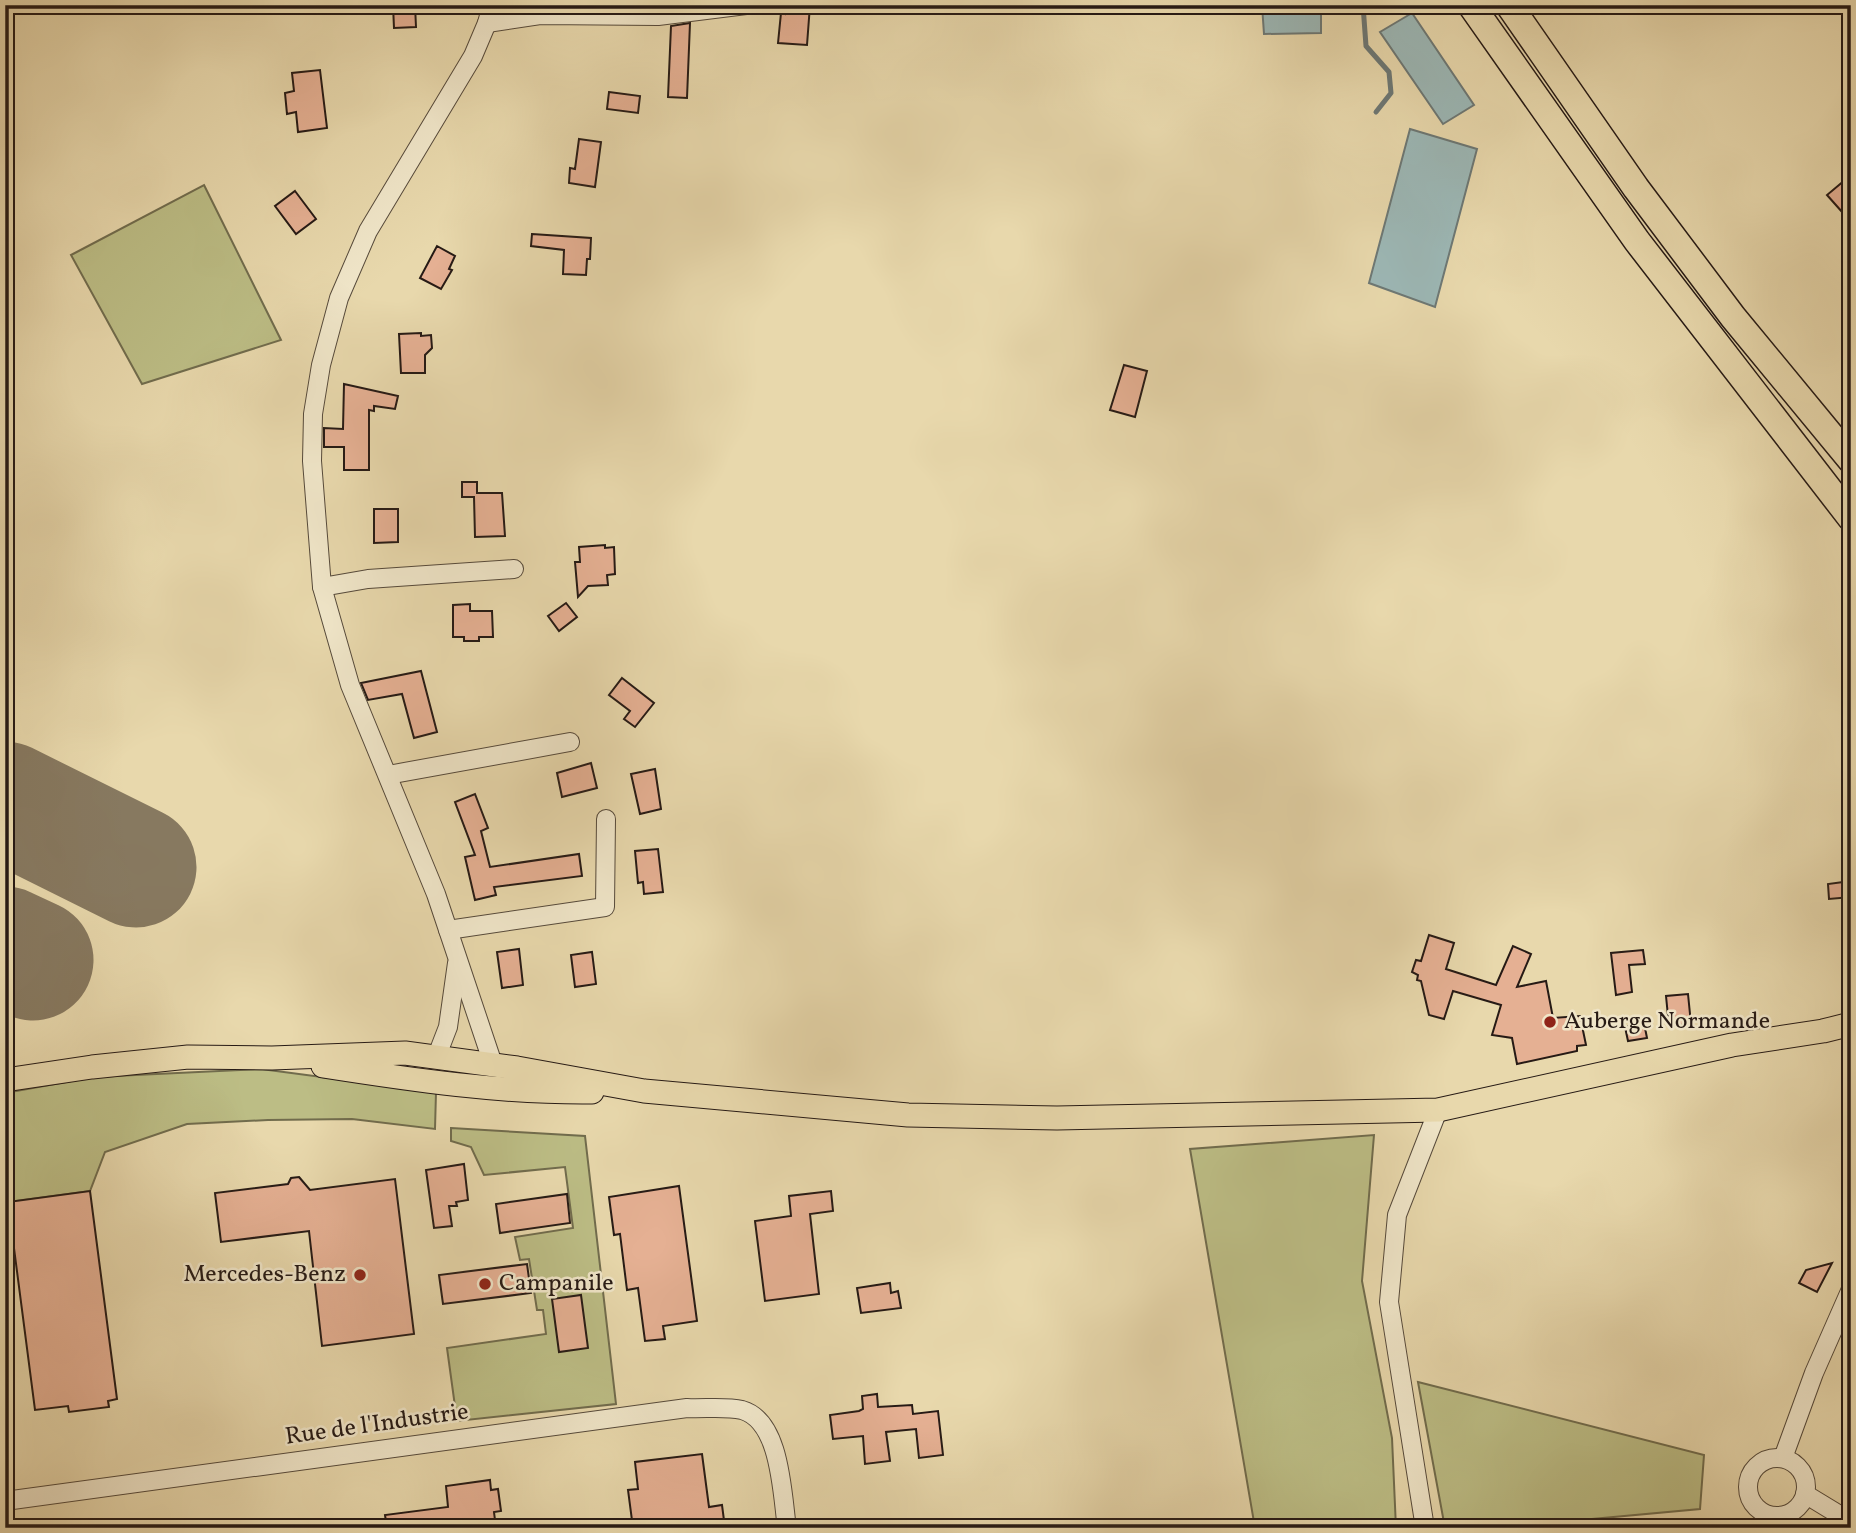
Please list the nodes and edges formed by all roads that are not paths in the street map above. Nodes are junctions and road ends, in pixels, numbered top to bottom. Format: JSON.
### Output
{"nodes":[{"id":1,"x":492,"y":5,"type":"edge"},
{"id":2,"x":746,"y":5,"type":"edge"},
{"id":3,"x":1471,"y":5,"type":"edge"},
{"id":4,"x":1509,"y":5,"type":"edge"},
{"id":5,"x":487,"y":23,"type":"junction"},
{"id":6,"x":1851,"y":460,"type":"edge"},
{"id":7,"x":1847,"y":512,"type":"edge"},
{"id":8,"x":514,"y":569,"type":"dead end"},
{"id":9,"x":322,"y":587,"type":"junction"},
{"id":10,"x":570,"y":742,"type":"dead end"},
{"id":11,"x":388,"y":775,"type":"junction"},
{"id":12,"x":606,"y":819,"type":"dead end"},
{"id":13,"x":448,"y":930,"type":"junction"},
{"id":14,"x":457,"y":959,"type":"junction"},
{"id":15,"x":1851,"y":1024,"type":"edge"},
{"id":16,"x":1823,"y":1031,"type":"junction"},
{"id":17,"x":1851,"y":1037,"type":"edge"},
{"id":18,"x":272,"y":1058,"type":"junction"},
{"id":19,"x":436,"y":1058,"type":"junction"},
{"id":20,"x":493,"y":1064,"type":"junction"},
{"id":21,"x":5,"y":1080,"type":"edge"},
{"id":22,"x":416,"y":1080,"type":"junction"},
{"id":23,"x":644,"y":1091,"type":"junction"},
{"id":24,"x":1438,"y":1110,"type":"junction"},
{"id":25,"x":1851,"y":1289,"type":"edge"},
{"id":26,"x":1783,"y":1458,"type":"junction"},
{"id":27,"x":1805,"y":1494,"type":"junction"},
{"id":28,"x":5,"y":1501,"type":"edge"},
{"id":29,"x":1765,"y":1520,"type":"edge"},
{"id":30,"x":1851,"y":1522,"type":"edge"},
{"id":31,"x":787,"y":1528,"type":"edge"},
{"id":32,"x":1425,"y":1528,"type":"edge"}],
"edges":[{"from":1,"to":5,"type":"street"},
{"from":2,"to":5,"type":"street"},
{"from":3,"to":7,"type":"highway"},
{"from":4,"to":6,"type":"highway"},
{"from":5,"to":9,"type":"street"},
{"from":8,"to":9,"type":"street"},
{"from":9,"to":11,"type":"street"},
{"from":10,"to":11,"type":"street"},
{"from":11,"to":13,"type":"street"},
{"from":12,"to":13,"type":"street"},
{"from":13,"to":14,"type":"street"},
{"from":14,"to":19,"type":"street"},
{"from":14,"to":20,"type":"street"},
{"from":15,"to":16,"type":"main road"},
{"from":16,"to":17,"type":"main road"},
{"from":16,"to":24,"type":"main road"},
{"from":18,"to":19,"type":"main road"},
{"from":18,"to":21,"type":"main road"},
{"from":18,"to":22,"type":"main road"},
{"from":19,"to":20,"type":"main road"},
{"from":20,"to":22,"type":"main road"},
{"from":20,"to":23,"type":"main road"},
{"from":22,"to":23,"type":"main road"},
{"from":23,"to":24,"type":"main road"},
{"from":24,"to":32,"type":"street"},
{"from":25,"to":26,"type":"street"},
{"from":26,"to":27,"type":"street"},
{"from":26,"to":29,"type":"street"},
{"from":27,"to":29,"type":"street"},
{"from":27,"to":30,"type":"street"},
{"from":28,"to":31,"type":"street","name":"Rue de l'Industrie"}]}
